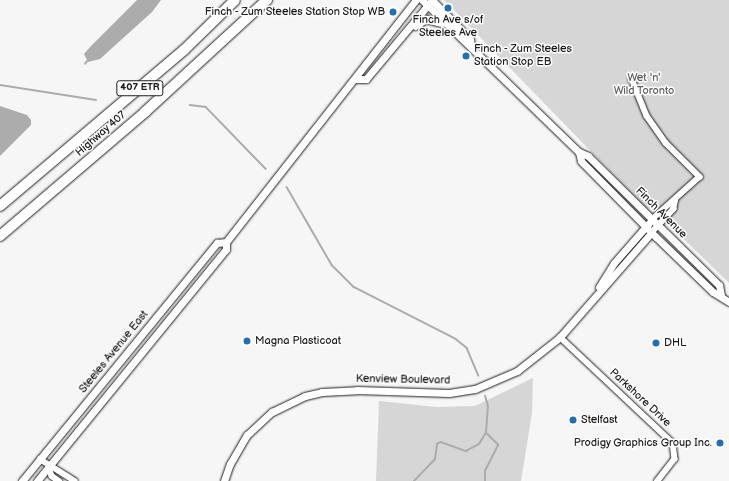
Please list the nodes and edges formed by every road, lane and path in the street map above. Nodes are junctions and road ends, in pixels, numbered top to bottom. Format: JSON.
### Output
{"nodes":[{"id":1,"x":235,"y":0,"type":"edge"},
{"id":2,"x":268,"y":0,"type":"edge"},
{"id":3,"x":416,"y":0,"type":"edge"},
{"id":4,"x":428,"y":1,"type":"edge"},
{"id":5,"x":400,"y":39,"type":"junction"},
{"id":6,"x":468,"y":44,"type":"junction"},
{"id":7,"x":355,"y":79,"type":"junction"},
{"id":8,"x":632,"y":79,"type":"dead end"},
{"id":9,"x":579,"y":152,"type":"junction"},
{"id":10,"x":0,"y":206,"type":"edge"},
{"id":11,"x":655,"y":223,"type":"junction"},
{"id":12,"x":646,"y":226,"type":"junction"},
{"id":13,"x":652,"y":232,"type":"junction"},
{"id":14,"x":0,"y":236,"type":"edge"},
{"id":15,"x":226,"y":242,"type":"junction"},
{"id":16,"x":721,"y":295,"type":"junction"},
{"id":17,"x":592,"y":300,"type":"junction"},
{"id":18,"x":729,"y":302,"type":"edge"},
{"id":19,"x":560,"y":337,"type":"junction"},
{"id":20,"x":40,"y":459,"type":"junction"},
{"id":21,"x":49,"y":467,"type":"junction"},
{"id":22,"x":22,"y":481,"type":"edge"},
{"id":23,"x":37,"y":481,"type":"edge"},
{"id":24,"x":59,"y":481,"type":"edge"},
{"id":25,"x":75,"y":481,"type":"edge"},
{"id":26,"x":224,"y":481,"type":"edge"},
{"id":27,"x":658,"y":481,"type":"edge"}],
"edges":[{"from":1,"to":10,"type":"highway","name":"Highway 407","number":"407 ETR"},
{"from":2,"to":14,"type":"highway","name":"Highway 407","number":"407 ETR"},
{"from":3,"to":7,"type":"main road","name":"Steeles Avenue East"},
{"from":4,"to":5,"type":"main road","name":"Steeles Avenue East"},
{"from":4,"to":6,"type":"main road","name":"Finch Avenue"},
{"from":5,"to":6,"type":"main road"},
{"from":5,"to":7,"type":"main road","name":"Steeles Avenue East"},
{"from":6,"to":9,"type":"main road","name":"Finch Avenue"},
{"from":7,"to":15,"type":"main road","name":"Steeles Avenue East"},
{"from":8,"to":11,"type":"street"},
{"from":9,"to":11,"type":"main road","name":"Finch Avenue"},
{"from":9,"to":12,"type":"main road","name":"Finch Avenue"},
{"from":11,"to":12,"type":"main road","name":"Kenview Boulevard"},
{"from":11,"to":13,"type":"street"},
{"from":11,"to":16,"type":"main road","name":"Finch Avenue"},
{"from":12,"to":13,"type":"main road","name":"Finch Avenue"},
{"from":12,"to":17,"type":"main road","name":"Kenview Boulevard"},
{"from":13,"to":16,"type":"main road","name":"Finch Avenue"},
{"from":13,"to":17,"type":"main road","name":"Kenview Boulevard"},
{"from":15,"to":20,"type":"main road","name":"Steeles Avenue East"},
{"from":15,"to":21,"type":"main road","name":"Steeles Avenue East"},
{"from":16,"to":18,"type":"main road","name":"Finch Avenue"},
{"from":17,"to":19,"type":"main road","name":"Kenview Boulevard"},
{"from":19,"to":26,"type":"main road","name":"Kenview Boulevard"},
{"from":19,"to":27,"type":"street","name":"Parkshore Drive"},
{"from":20,"to":21,"type":"street"},
{"from":20,"to":22,"type":"main road","name":"Steeles Avenue East"},
{"from":21,"to":23,"type":"main road","name":"Steeles Avenue East"},
{"from":21,"to":24,"type":"street"},
{"from":21,"to":25,"type":"street"}]}
